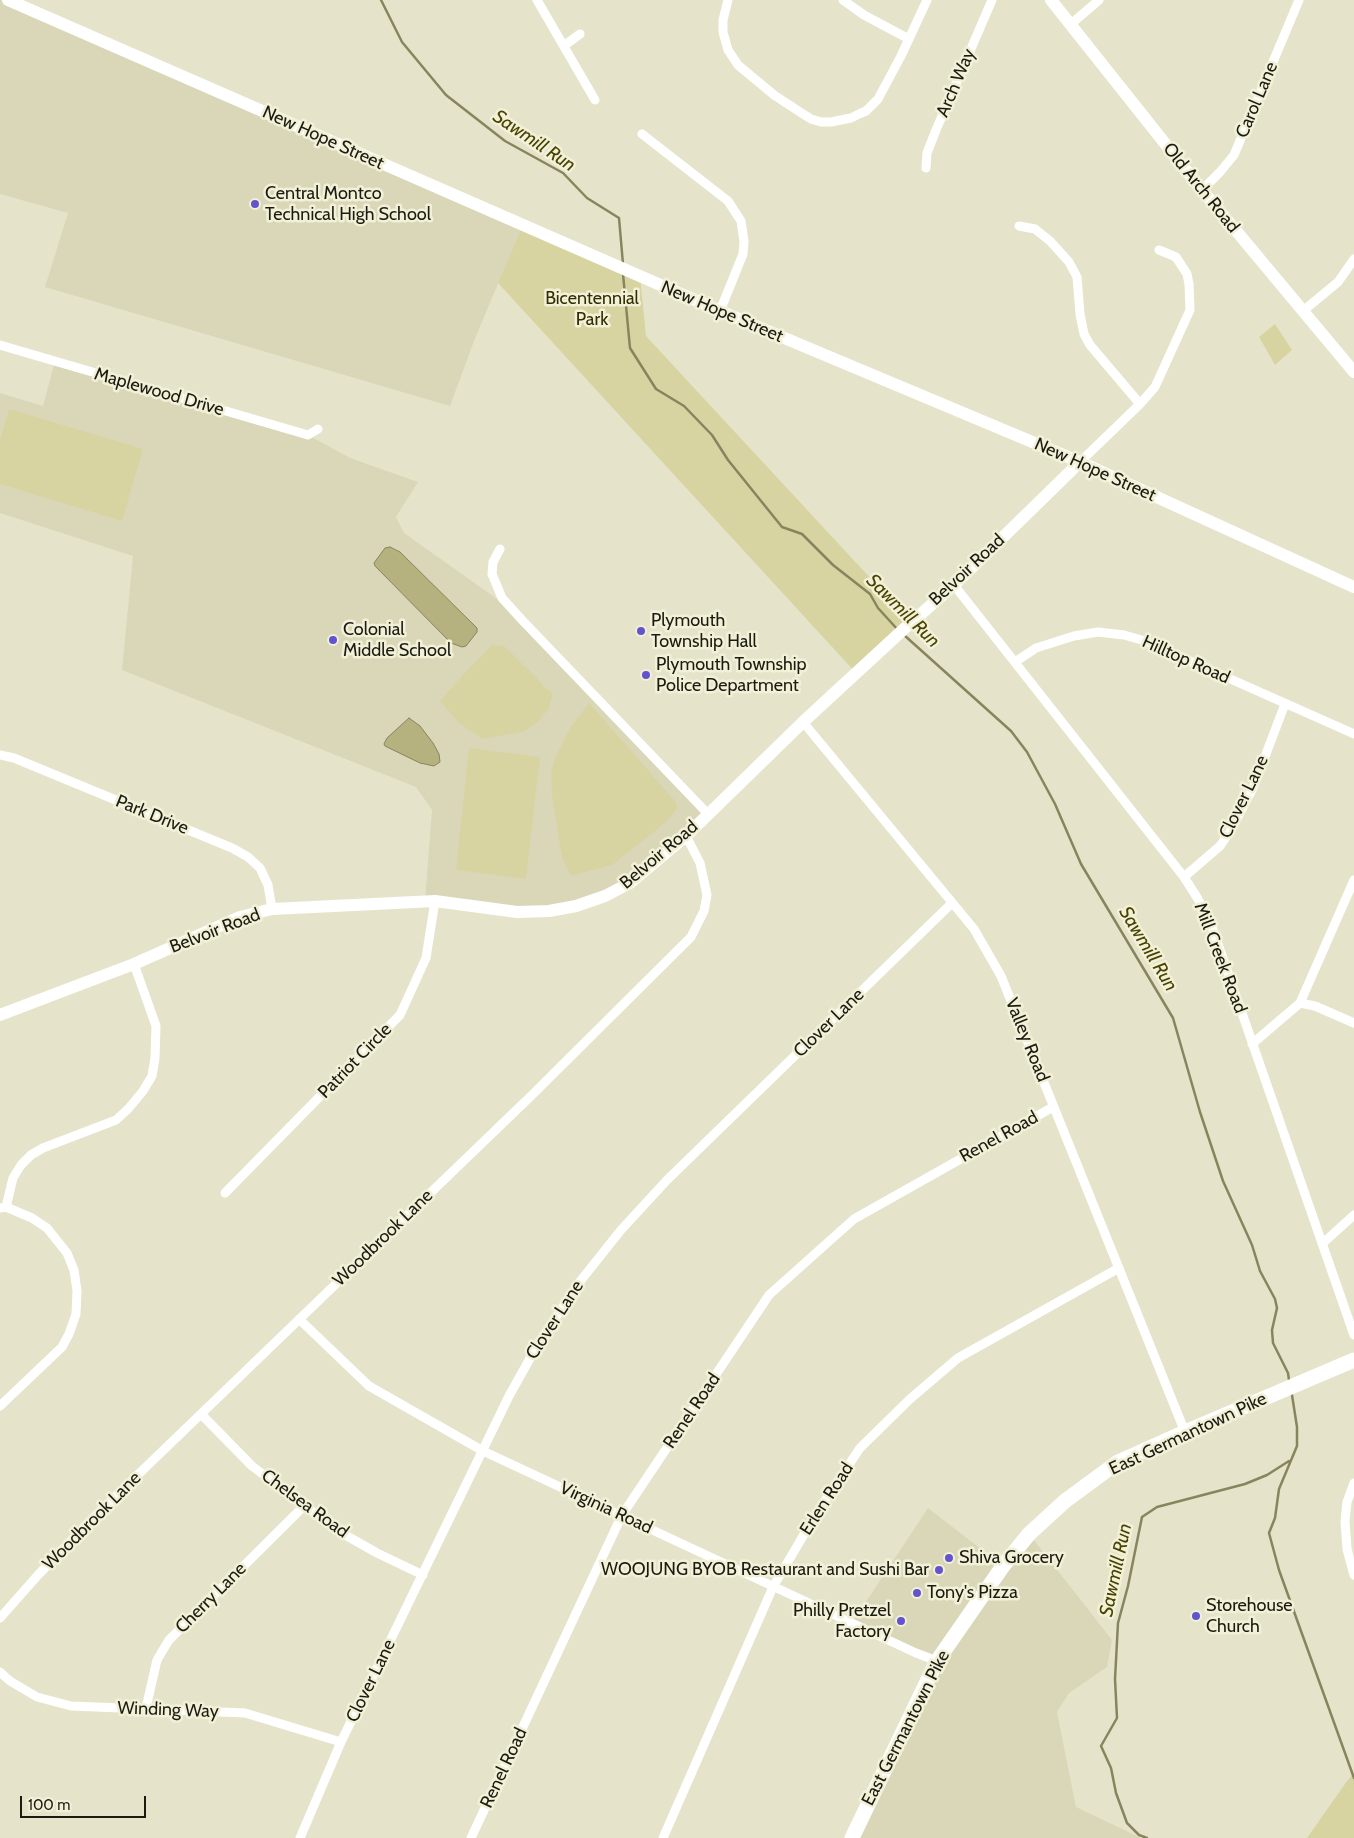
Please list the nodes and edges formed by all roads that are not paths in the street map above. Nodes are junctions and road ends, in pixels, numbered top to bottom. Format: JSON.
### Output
{"nodes":[{"id":1,"x":8,"y":0,"type":"edge"},
{"id":2,"x":537,"y":0,"type":"edge"},
{"id":3,"x":728,"y":0,"type":"edge"},
{"id":4,"x":843,"y":0,"type":"edge"},
{"id":5,"x":927,"y":0,"type":"edge"},
{"id":6,"x":992,"y":0,"type":"edge"},
{"id":7,"x":1051,"y":0,"type":"edge"},
{"id":8,"x":1099,"y":0,"type":"edge"},
{"id":9,"x":1299,"y":0,"type":"edge"},
{"id":10,"x":1071,"y":24,"type":"junction"},
{"id":11,"x":580,"y":34,"type":"dead end"},
{"id":12,"x":909,"y":39,"type":"junction"},
{"id":13,"x":565,"y":45,"type":"junction"},
{"id":14,"x":595,"y":100,"type":"dead end"},
{"id":15,"x":642,"y":134,"type":"dead end"},
{"id":16,"x":926,"y":168,"type":"dead end"},
{"id":17,"x":1202,"y":190,"type":"junction"},
{"id":18,"x":1019,"y":226,"type":"dead end"},
{"id":19,"x":1159,"y":250,"type":"dead end"},
{"id":20,"x":1354,"y":259,"type":"edge"},
{"id":21,"x":720,"y":311,"type":"junction"},
{"id":22,"x":1302,"y":311,"type":"junction"},
{"id":23,"x":0,"y":345,"type":"edge"},
{"id":24,"x":1354,"y":372,"type":"edge"},
{"id":25,"x":1140,"y":404,"type":"junction"},
{"id":26,"x":318,"y":429,"type":"dead end"},
{"id":27,"x":1080,"y":462,"type":"junction"},
{"id":28,"x":500,"y":549,"type":"dead end"},
{"id":29,"x":954,"y":585,"type":"junction"},
{"id":30,"x":1354,"y":587,"type":"edge"},
{"id":31,"x":1015,"y":662,"type":"junction"},
{"id":32,"x":1285,"y":704,"type":"junction"},
{"id":33,"x":803,"y":722,"type":"junction"},
{"id":34,"x":1354,"y":734,"type":"edge"},
{"id":35,"x":0,"y":755,"type":"edge"},
{"id":36,"x":707,"y":814,"type":"junction"},
{"id":37,"x":686,"y":836,"type":"junction"},
{"id":38,"x":1184,"y":877,"type":"junction"},
{"id":39,"x":1354,"y":880,"type":"edge"},
{"id":40,"x":435,"y":901,"type":"junction"},
{"id":41,"x":952,"y":903,"type":"junction"},
{"id":42,"x":272,"y":909,"type":"junction"},
{"id":43,"x":134,"y":964,"type":"junction"},
{"id":44,"x":1300,"y":1002,"type":"junction"},
{"id":45,"x":0,"y":1015,"type":"edge"},
{"id":46,"x":1354,"y":1023,"type":"edge"},
{"id":47,"x":1252,"y":1044,"type":"junction"},
{"id":48,"x":1053,"y":1107,"type":"junction"},
{"id":49,"x":225,"y":1193,"type":"dead end"},
{"id":50,"x":3,"y":1207,"type":"edge"},
{"id":51,"x":1354,"y":1215,"type":"edge"},
{"id":52,"x":1323,"y":1243,"type":"junction"},
{"id":53,"x":1119,"y":1268,"type":"junction"},
{"id":54,"x":299,"y":1319,"type":"junction"},
{"id":55,"x":1354,"y":1335,"type":"edge"},
{"id":56,"x":1354,"y":1360,"type":"edge"},
{"id":57,"x":0,"y":1406,"type":"edge"},
{"id":58,"x":201,"y":1414,"type":"junction"},
{"id":59,"x":1185,"y":1432,"type":"junction"},
{"id":60,"x":483,"y":1450,"type":"junction"},
{"id":61,"x":1354,"y":1483,"type":"edge"},
{"id":62,"x":304,"y":1506,"type":"junction"},
{"id":63,"x":622,"y":1515,"type":"junction"},
{"id":64,"x":1354,"y":1574,"type":"edge"},
{"id":65,"x":423,"y":1575,"type":"junction"},
{"id":66,"x":773,"y":1587,"type":"junction"},
{"id":67,"x":0,"y":1618,"type":"edge"},
{"id":68,"x":936,"y":1661,"type":"junction"},
{"id":69,"x":0,"y":1672,"type":"edge"},
{"id":70,"x":146,"y":1708,"type":"junction"},
{"id":71,"x":341,"y":1742,"type":"junction"},
{"id":72,"x":300,"y":1838,"type":"edge"},
{"id":73,"x":471,"y":1838,"type":"edge"},
{"id":74,"x":663,"y":1838,"type":"edge"},
{"id":75,"x":852,"y":1838,"type":"edge"}],
"edges":[{"from":1,"to":21,"type":"street","name":"New Hope Street"},
{"from":2,"to":13,"type":"street"},
{"from":3,"to":12,"type":"street"},
{"from":4,"to":12,"type":"street"},
{"from":5,"to":12,"type":"street"},
{"from":6,"to":16,"type":"street","name":"Arch Way"},
{"from":7,"to":10,"type":"street","name":"Old Arch Road"},
{"from":8,"to":10,"type":"street"},
{"from":9,"to":17,"type":"street","name":"Carol Lane"},
{"from":10,"to":17,"type":"street","name":"Old Arch Road"},
{"from":11,"to":13,"type":"street"},
{"from":13,"to":14,"type":"street"},
{"from":15,"to":21,"type":"street"},
{"from":17,"to":22,"type":"street","name":"Old Arch Road"},
{"from":18,"to":25,"type":"street"},
{"from":19,"to":25,"type":"street"},
{"from":20,"to":22,"type":"street"},
{"from":21,"to":27,"type":"street","name":"New Hope Street"},
{"from":22,"to":24,"type":"street","name":"Old Arch Road"},
{"from":23,"to":26,"type":"street","name":"Maplewood Drive"},
{"from":25,"to":27,"type":"street"},
{"from":27,"to":29,"type":"street","name":"Belvoir Road"},
{"from":27,"to":30,"type":"street","name":"New Hope Street"},
{"from":28,"to":36,"type":"street"},
{"from":29,"to":31,"type":"street","name":"Mill Creek Road"},
{"from":29,"to":33,"type":"street","name":"Belvoir Road"},
{"from":31,"to":32,"type":"street","name":"Hilltop Road"},
{"from":31,"to":38,"type":"street","name":"Mill Creek Road"},
{"from":32,"to":34,"type":"street","name":"Hilltop Road"},
{"from":32,"to":38,"type":"street","name":"Clover Lane"},
{"from":33,"to":36,"type":"street","name":"Belvoir Road"},
{"from":33,"to":41,"type":"street","name":"Valley Road"},
{"from":35,"to":42,"type":"street","name":"Park Drive"},
{"from":36,"to":37,"type":"street","name":"Belvoir Road"},
{"from":37,"to":40,"type":"street","name":"Belvoir Road"},
{"from":37,"to":54,"type":"street","name":"Woodbrook Lane"},
{"from":38,"to":47,"type":"street","name":"Mill Creek Road"},
{"from":39,"to":44,"type":"street"},
{"from":40,"to":42,"type":"street","name":"Belvoir Road"},
{"from":40,"to":49,"type":"street","name":"Patriot Circle"},
{"from":41,"to":48,"type":"street","name":"Valley Road"},
{"from":41,"to":60,"type":"street","name":"Clover Lane"},
{"from":42,"to":43,"type":"street","name":"Belvoir Road"},
{"from":43,"to":45,"type":"street","name":"Belvoir Road"},
{"from":43,"to":50,"type":"street"},
{"from":44,"to":46,"type":"street"},
{"from":44,"to":47,"type":"street"},
{"from":47,"to":52,"type":"street","name":"Mill Creek Road"},
{"from":48,"to":53,"type":"street","name":"Valley Road"},
{"from":48,"to":63,"type":"street","name":"Renel Road"},
{"from":50,"to":57,"type":"street"},
{"from":51,"to":52,"type":"street"},
{"from":52,"to":55,"type":"street","name":"Mill Creek Road"},
{"from":53,"to":59,"type":"street","name":"Valley Road"},
{"from":53,"to":66,"type":"street","name":"Erlen Road"},
{"from":54,"to":58,"type":"street","name":"Woodbrook Lane"},
{"from":54,"to":60,"type":"street","name":"Virginia Road"},
{"from":56,"to":59,"type":"main road","name":"East Germantown Pike"},
{"from":58,"to":62,"type":"street","name":"Chelsea Road"},
{"from":58,"to":67,"type":"street","name":"Woodbrook Lane"},
{"from":59,"to":68,"type":"main road","name":"East Germantown Pike"},
{"from":60,"to":63,"type":"street","name":"Virginia Road"},
{"from":60,"to":65,"type":"street","name":"Clover Lane"},
{"from":61,"to":64,"type":"street"},
{"from":62,"to":65,"type":"street","name":"Chelsea Road"},
{"from":62,"to":70,"type":"street","name":"Cherry Lane"},
{"from":63,"to":66,"type":"street","name":"Virginia Road"},
{"from":63,"to":73,"type":"street","name":"Renel Road"},
{"from":65,"to":71,"type":"street","name":"Clover Lane"},
{"from":66,"to":68,"type":"street","name":"Virginia Road"},
{"from":66,"to":74,"type":"street","name":"Erlen Road"},
{"from":68,"to":75,"type":"main road","name":"East Germantown Pike"},
{"from":69,"to":70,"type":"street","name":"Winding Way"},
{"from":70,"to":71,"type":"street","name":"Winding Way"},
{"from":71,"to":72,"type":"street","name":"Clover Lane"}]}
